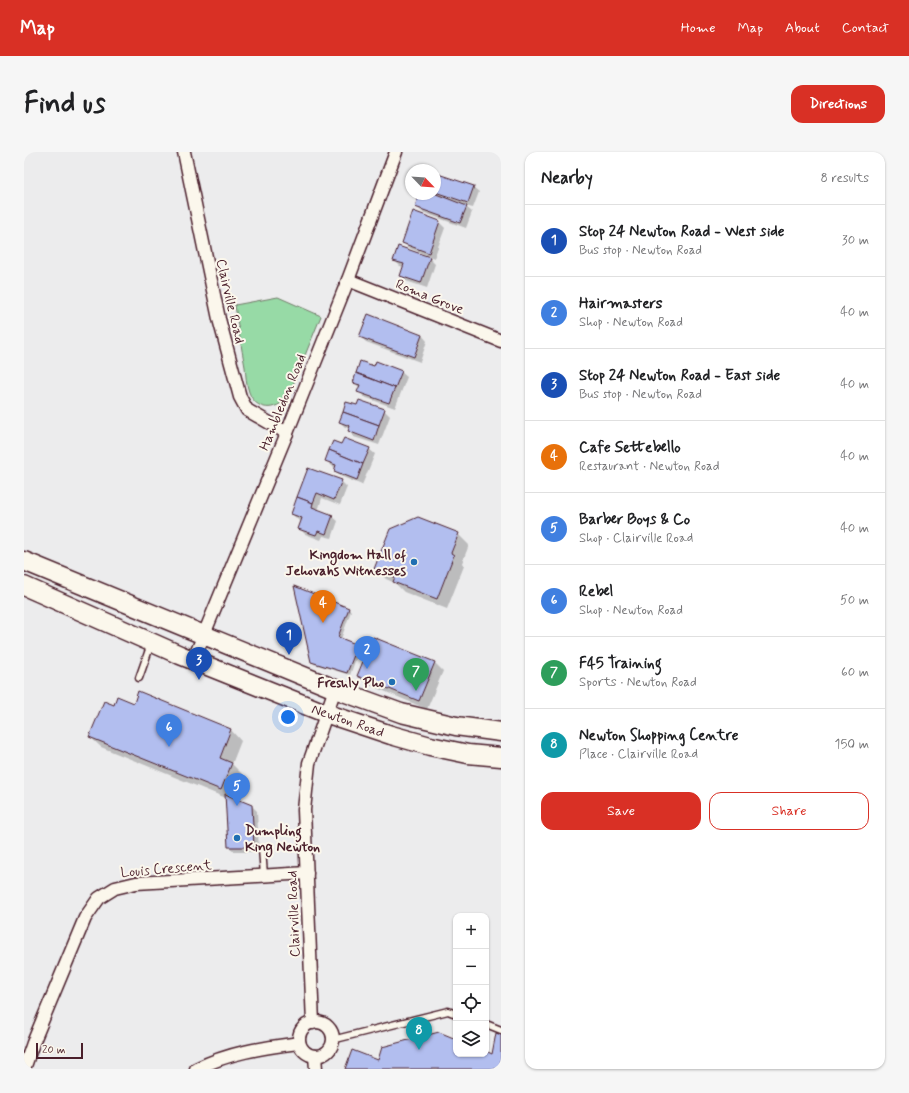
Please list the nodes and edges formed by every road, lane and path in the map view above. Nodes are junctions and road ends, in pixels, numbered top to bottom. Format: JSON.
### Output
{"nodes":[{"id":1,"x":184,"y":152,"type":"edge"},
{"id":2,"x":396,"y":152,"type":"edge"},
{"id":3,"x":348,"y":280,"type":"junction"},
{"id":4,"x":501,"y":341,"type":"edge"},
{"id":5,"x":287,"y":433,"type":"junction"},
{"id":6,"x":24,"y":561,"type":"edge"},
{"id":7,"x":24,"y":586,"type":"edge"},
{"id":8,"x":203,"y":634,"type":"junction"},
{"id":9,"x":152,"y":643,"type":"junction"},
{"id":10,"x":193,"y":660,"type":"junction"},
{"id":11,"x":139,"y":678,"type":"dead end"},
{"id":12,"x":335,"y":689,"type":"junction"},
{"id":13,"x":325,"y":713,"type":"junction"},
{"id":14,"x":501,"y":732,"type":"edge"},
{"id":15,"x":501,"y":757,"type":"edge"},
{"id":16,"x":262,"y":849,"type":"dead end"},
{"id":17,"x":307,"y":873,"type":"junction"},
{"id":18,"x":264,"y":875,"type":"junction"},
{"id":19,"x":453,"y":1013,"type":"edge"},
{"id":20,"x":313,"y":1023,"type":"junction"},
{"id":21,"x":489,"y":1025,"type":"edge"},
{"id":22,"x":501,"y":1030,"type":"edge"},
{"id":23,"x":332,"y":1040,"type":"junction"},
{"id":24,"x":299,"y":1043,"type":"junction"},
{"id":25,"x":315,"y":1056,"type":"junction"},
{"id":26,"x":24,"y":1069,"type":"edge"},
{"id":27,"x":196,"y":1069,"type":"edge"},
{"id":28,"x":316,"y":1069,"type":"edge"}],
"edges":[{"from":1,"to":5,"type":"street","name":"Clairville Road"},
{"from":2,"to":3,"type":"street","name":"Hambledon Road"},
{"from":3,"to":4,"type":"street","name":"Roma Grove"},
{"from":3,"to":5,"type":"street","name":"Hambledon Road"},
{"from":5,"to":8,"type":"street","name":"Hambledon Road"},
{"from":6,"to":8,"type":"main road","name":"Newton Road"},
{"from":7,"to":9,"type":"main road","name":"Newton Road"},
{"from":8,"to":10,"type":"street","name":"Hambledon Road"},
{"from":8,"to":12,"type":"main road","name":"Newton Road"},
{"from":9,"to":10,"type":"main road","name":"Newton Road"},
{"from":9,"to":11,"type":"lane"},
{"from":10,"to":13,"type":"main road","name":"Newton Road"},
{"from":12,"to":13,"type":"street","name":"Clairville Road"},
{"from":12,"to":14,"type":"main road","name":"Newton Road"},
{"from":13,"to":15,"type":"main road","name":"Newton Road"},
{"from":13,"to":17,"type":"street","name":"Clairville Road"},
{"from":16,"to":18,"type":"lane"},
{"from":17,"to":18,"type":"street","name":"Louis Crescent"},
{"from":17,"to":20,"type":"street","name":"Clairville Road"},
{"from":18,"to":26,"type":"street","name":"Louis Crescent"},
{"from":19,"to":23,"type":"lane"},
{"from":20,"to":23,"type":"street"},
{"from":20,"to":24,"type":"street"},
{"from":21,"to":22,"type":"lane"},
{"from":23,"to":25,"type":"street"},
{"from":24,"to":25,"type":"street"},
{"from":24,"to":27,"type":"street"},
{"from":25,"to":28,"type":"street"}]}
